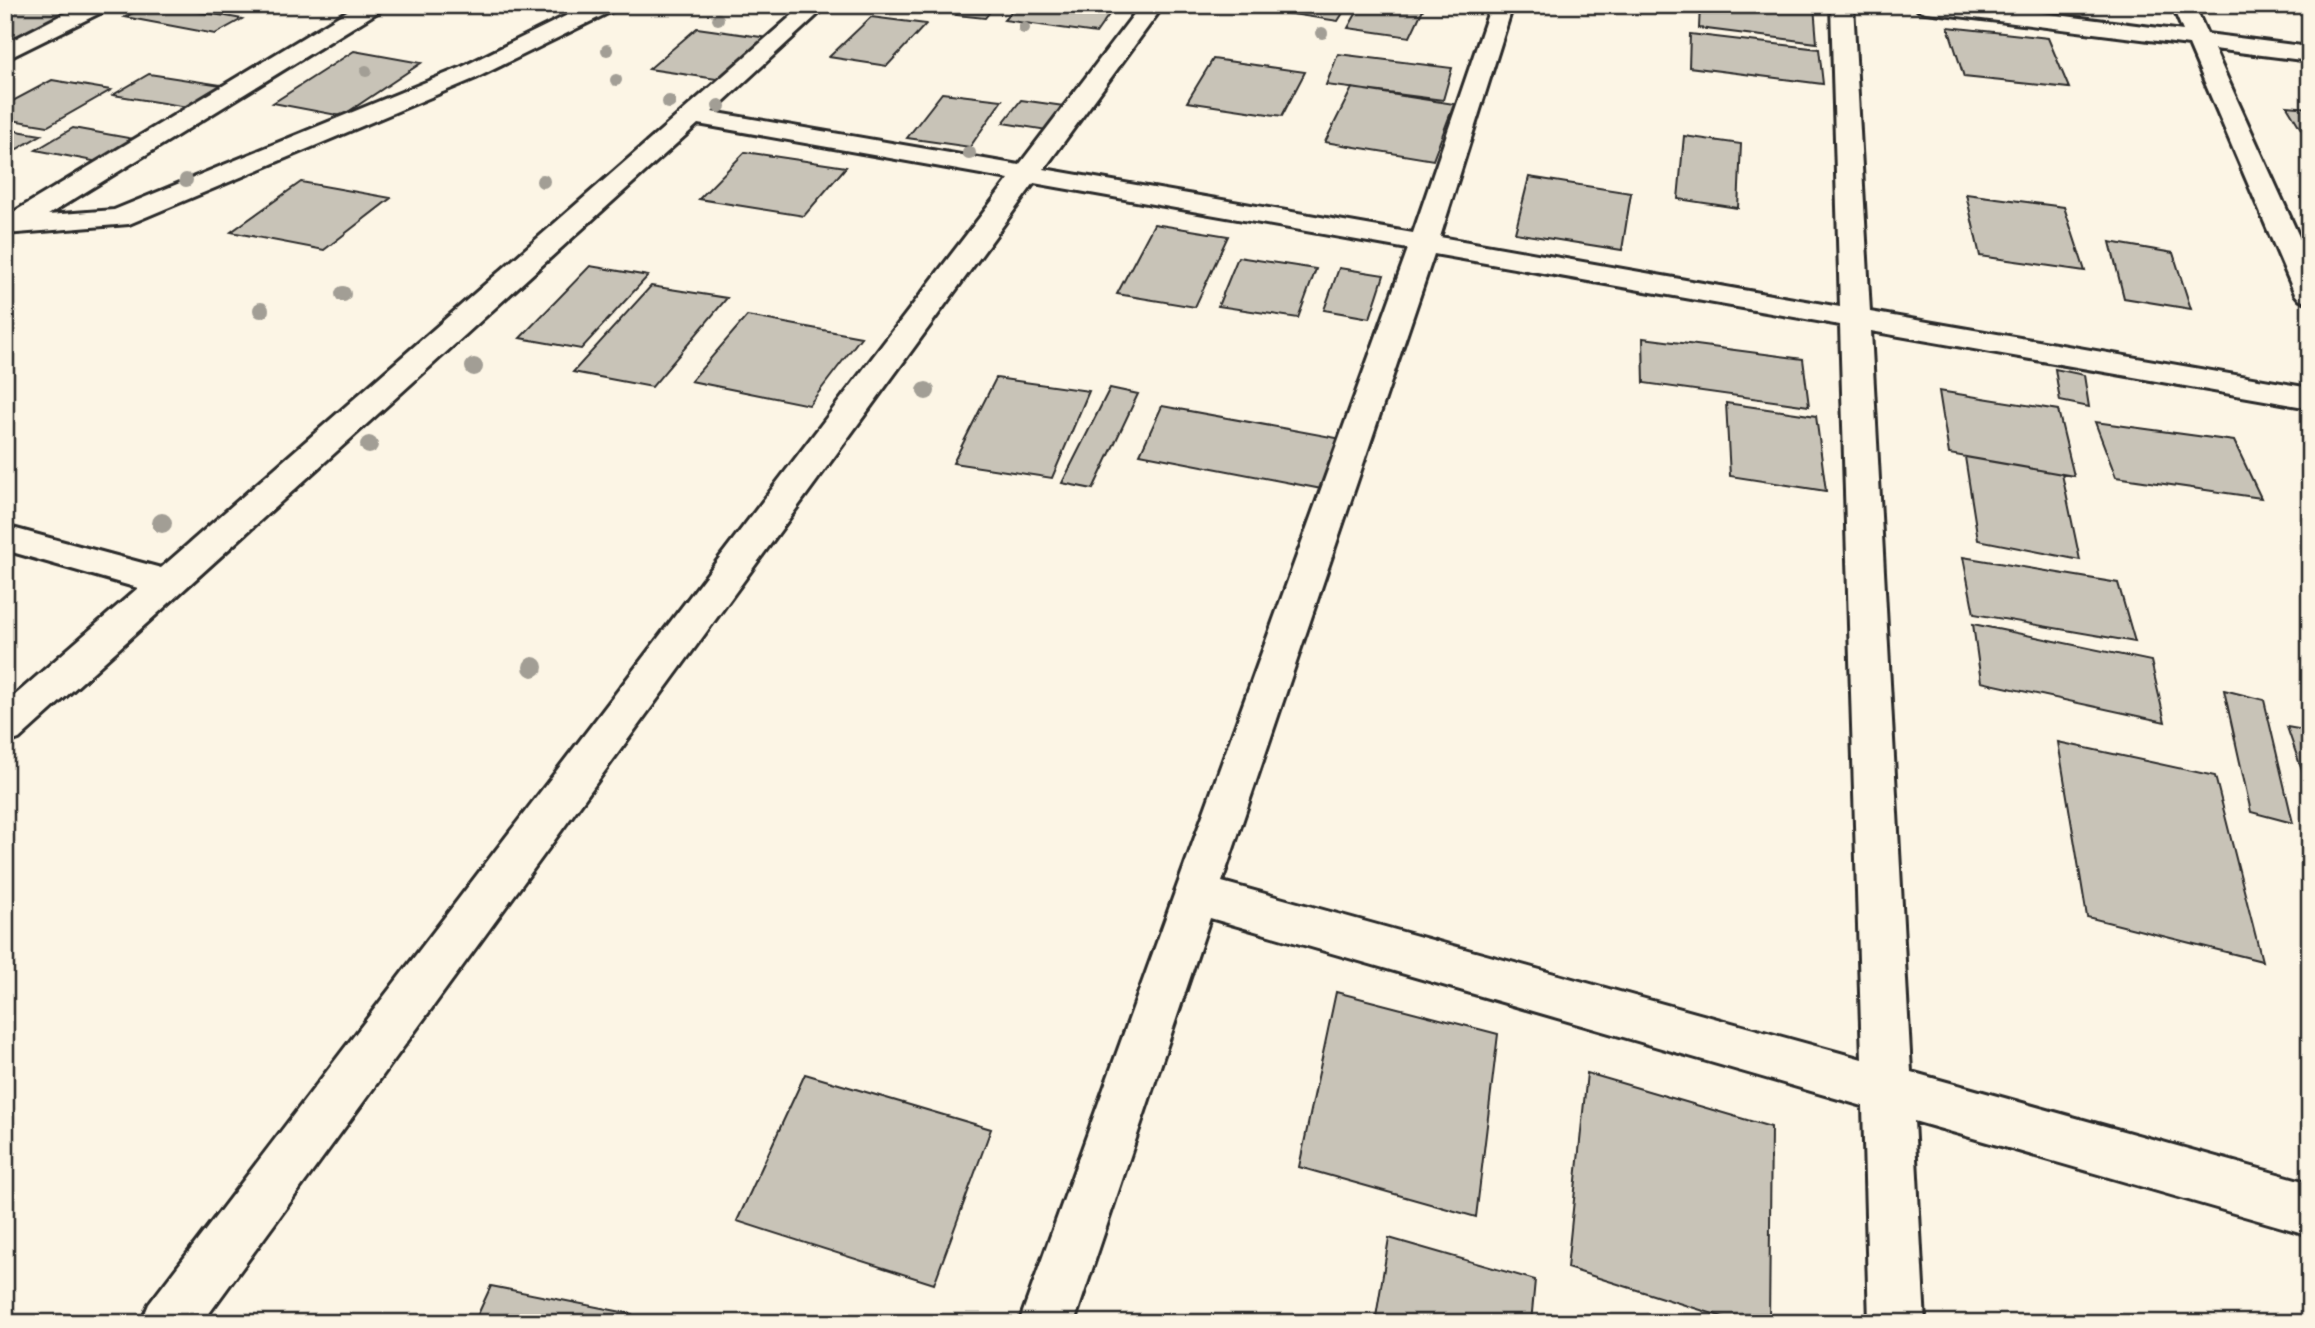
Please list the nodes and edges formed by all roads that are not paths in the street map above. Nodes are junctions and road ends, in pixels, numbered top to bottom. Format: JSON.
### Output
{"nodes":[{"id":1,"x":98,"y":5,"type":"edge"},
{"id":2,"x":373,"y":5,"type":"edge"},
{"id":3,"x":606,"y":5,"type":"edge"},
{"id":4,"x":817,"y":5,"type":"edge"},
{"id":5,"x":1153,"y":5,"type":"edge"},
{"id":6,"x":1503,"y":5,"type":"edge"},
{"id":7,"x":1842,"y":5,"type":"edge"},
{"id":8,"x":1926,"y":5,"type":"edge"},
{"id":9,"x":2183,"y":5,"type":"edge"},
{"id":10,"x":2198,"y":40,"type":"junction"},
{"id":11,"x":5,"y":53,"type":"edge"},
{"id":12,"x":2310,"y":54,"type":"edge"},
{"id":13,"x":694,"y":116,"type":"junction"},
{"id":14,"x":1026,"y":174,"type":"junction"},
{"id":15,"x":7,"y":226,"type":"edge"},
{"id":16,"x":1424,"y":243,"type":"junction"},
{"id":17,"x":2310,"y":294,"type":"edge"},
{"id":18,"x":1855,"y":319,"type":"junction"},
{"id":19,"x":2310,"y":398,"type":"edge"},
{"id":20,"x":5,"y":538,"type":"edge"},
{"id":21,"x":169,"y":583,"type":"junction"},
{"id":22,"x":5,"y":728,"type":"edge"},
{"id":23,"x":1196,"y":894,"type":"junction"},
{"id":24,"x":1888,"y":1089,"type":"junction"},
{"id":25,"x":2310,"y":1209,"type":"edge"},
{"id":26,"x":168,"y":1323,"type":"edge"},
{"id":27,"x":1046,"y":1323,"type":"edge"},
{"id":28,"x":1897,"y":1323,"type":"edge"}],
"edges":[{"from":1,"to":11,"type":"street"},
{"from":2,"to":15,"type":"street"},
{"from":3,"to":15,"type":"street"},
{"from":4,"to":13,"type":"street"},
{"from":5,"to":14,"type":"street"},
{"from":6,"to":16,"type":"street"},
{"from":7,"to":18,"type":"street"},
{"from":8,"to":10,"type":"street"},
{"from":9,"to":10,"type":"street"},
{"from":10,"to":12,"type":"street"},
{"from":10,"to":17,"type":"street"},
{"from":13,"to":14,"type":"street"},
{"from":13,"to":21,"type":"street"},
{"from":14,"to":16,"type":"street"},
{"from":14,"to":26,"type":"street"},
{"from":16,"to":18,"type":"street"},
{"from":16,"to":23,"type":"street"},
{"from":18,"to":19,"type":"street"},
{"from":18,"to":24,"type":"street"},
{"from":20,"to":21,"type":"street"},
{"from":21,"to":22,"type":"street"},
{"from":23,"to":24,"type":"street"},
{"from":23,"to":27,"type":"street"},
{"from":24,"to":25,"type":"street"},
{"from":24,"to":28,"type":"street"}]}
